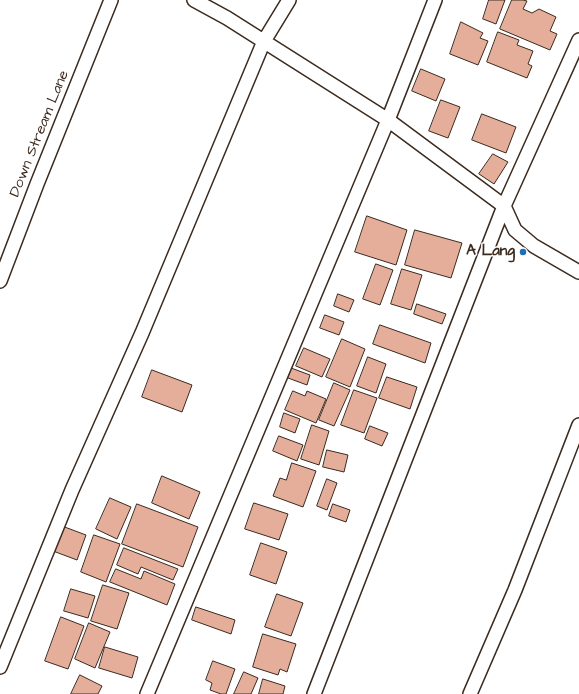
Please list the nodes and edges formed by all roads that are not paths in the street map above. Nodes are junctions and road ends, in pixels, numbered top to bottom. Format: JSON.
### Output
{"nodes":[{"id":1,"x":111,"y":0,"type":"edge"},
{"id":2,"x":194,"y":0,"type":"edge"},
{"id":3,"x":289,"y":0,"type":"edge"},
{"id":4,"x":435,"y":0,"type":"edge"},
{"id":5,"x":579,"y":40,"type":"edge"},
{"id":6,"x":264,"y":41,"type":"junction"},
{"id":7,"x":388,"y":120,"type":"junction"},
{"id":8,"x":504,"y":206,"type":"junction"},
{"id":9,"x":579,"y":272,"type":"edge"},
{"id":10,"x":0,"y":281,"type":"edge"},
{"id":11,"x":579,"y":426,"type":"edge"},
{"id":12,"x":0,"y":667,"type":"edge"},
{"id":13,"x":147,"y":694,"type":"edge"},
{"id":14,"x":314,"y":694,"type":"edge"},
{"id":15,"x":470,"y":694,"type":"edge"}],
"edges":[{"from":1,"to":10,"type":"street","name":"Down Stream Lane"},
{"from":2,"to":6,"type":"street"},
{"from":3,"to":6,"type":"street"},
{"from":4,"to":7,"type":"street"},
{"from":5,"to":8,"type":"street"},
{"from":6,"to":7,"type":"street"},
{"from":6,"to":12,"type":"street"},
{"from":7,"to":8,"type":"street"},
{"from":7,"to":13,"type":"street"},
{"from":8,"to":9,"type":"street"},
{"from":8,"to":14,"type":"street"},
{"from":11,"to":15,"type":"street"}]}
